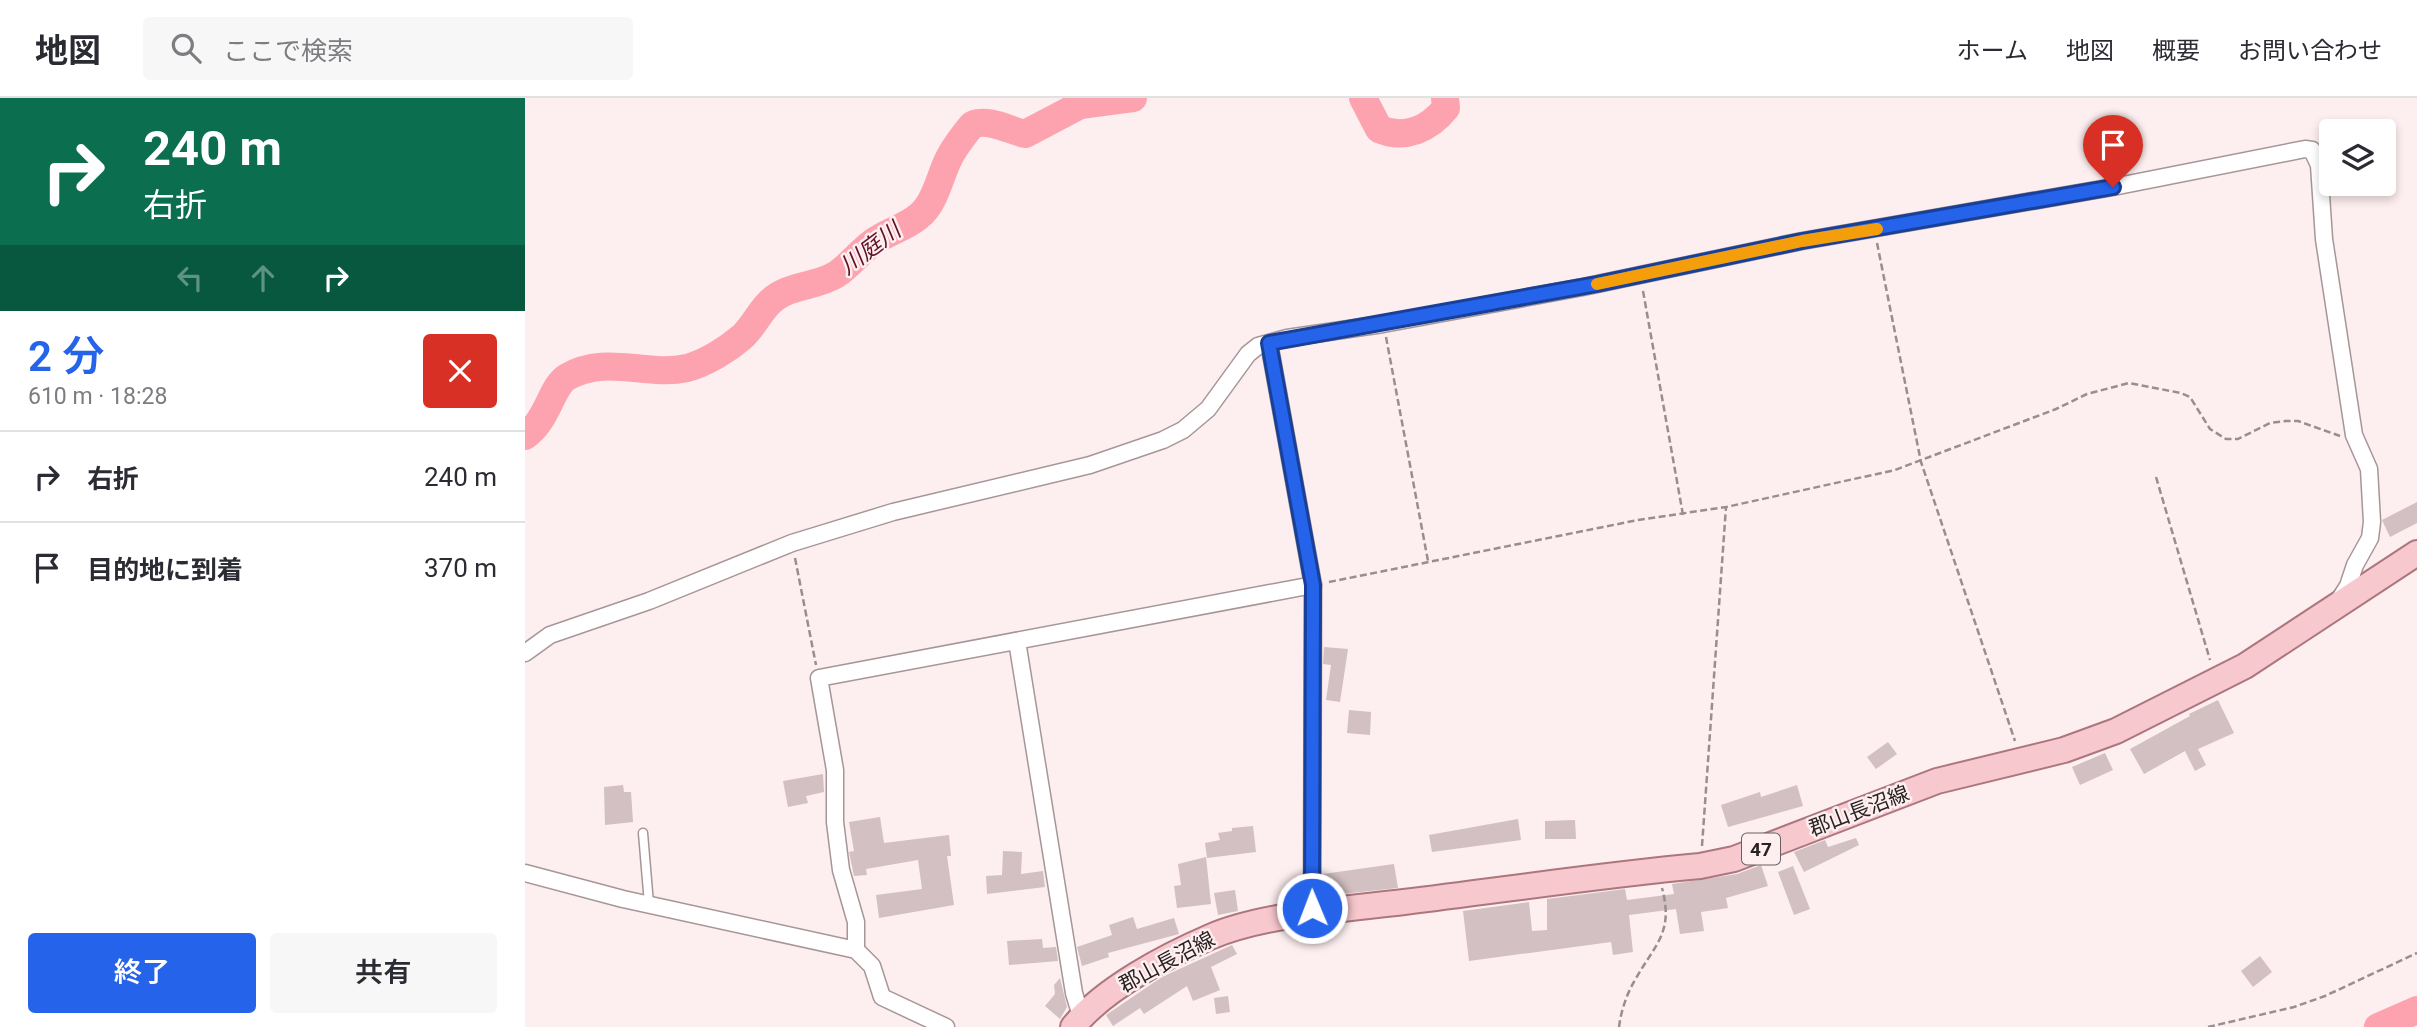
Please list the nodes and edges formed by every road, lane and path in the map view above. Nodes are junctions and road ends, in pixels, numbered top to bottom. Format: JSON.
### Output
{"nodes":[{"id":1,"x":1874,"y":229,"type":"junction"},
{"id":2,"x":1640,"y":274,"type":"junction"},
{"id":3,"x":1383,"y":324,"type":"junction"},
{"id":4,"x":1269,"y":343,"type":"junction"},
{"id":5,"x":2354,"y":435,"type":"junction"},
{"id":6,"x":1921,"y":462,"type":"junction"},
{"id":7,"x":2156,"y":477,"type":"dead end"},
{"id":8,"x":1726,"y":507,"type":"junction"},
{"id":9,"x":1683,"y":515,"type":"junction"},
{"id":10,"x":792,"y":544,"type":"junction"},
{"id":11,"x":2417,"y":553,"type":"edge"},
{"id":12,"x":1428,"y":561,"type":"junction"},
{"id":13,"x":1313,"y":585,"type":"junction"},
{"id":14,"x":2335,"y":604,"type":"junction"},
{"id":15,"x":1017,"y":641,"type":"junction"},
{"id":16,"x":525,"y":653,"type":"edge"},
{"id":17,"x":819,"y":678,"type":"junction"},
{"id":18,"x":2216,"y":680,"type":"junction"},
{"id":19,"x":2020,"y":760,"type":"junction"},
{"id":20,"x":643,"y":833,"type":"dead end"},
{"id":21,"x":1700,"y":866,"type":"junction"},
{"id":22,"x":1658,"y":870,"type":"junction"},
{"id":23,"x":525,"y":873,"type":"edge"},
{"id":24,"x":649,"y":904,"type":"junction"},
{"id":25,"x":1312,"y":914,"type":"junction"},
{"id":26,"x":856,"y":950,"type":"junction"},
{"id":27,"x":2417,"y":953,"type":"edge"},
{"id":28,"x":1078,"y":1021,"type":"edge"},
{"id":29,"x":946,"y":1027,"type":"edge"},
{"id":30,"x":1619,"y":1027,"type":"edge"},
{"id":31,"x":2208,"y":1027,"type":"edge"}],
"edges":[{"from":1,"to":2,"type":"street"},
{"from":1,"to":5,"type":"street"},
{"from":1,"to":6,"type":"path"},
{"from":2,"to":3,"type":"street"},
{"from":2,"to":9,"type":"path"},
{"from":3,"to":4,"type":"street"},
{"from":3,"to":12,"type":"path"},
{"from":4,"to":10,"type":"street"},
{"from":4,"to":13,"type":"street"},
{"from":5,"to":6,"type":"path"},
{"from":5,"to":14,"type":"street"},
{"from":6,"to":8,"type":"path"},
{"from":6,"to":19,"type":"path"},
{"from":7,"to":18,"type":"path"},
{"from":8,"to":9,"type":"path"},
{"from":8,"to":21,"type":"path"},
{"from":9,"to":12,"type":"path"},
{"from":10,"to":16,"type":"street"},
{"from":10,"to":17,"type":"path"},
{"from":11,"to":14,"type":"main road","name":"郡山長沼線","number":"47"},
{"from":12,"to":13,"type":"path"},
{"from":13,"to":15,"type":"street"},
{"from":13,"to":25,"type":"street"},
{"from":14,"to":18,"type":"main road","name":"郡山長沼線","number":"47"},
{"from":15,"to":17,"type":"street"},
{"from":15,"to":28,"type":"street"},
{"from":17,"to":26,"type":"street"},
{"from":18,"to":19,"type":"main road","name":"郡山長沼線","number":"47"},
{"from":19,"to":21,"type":"main road","name":"郡山長沼線","number":"47"},
{"from":20,"to":24,"type":"lane"},
{"from":21,"to":22,"type":"main road","name":"郡山長沼線","number":"47"},
{"from":22,"to":25,"type":"main road","name":"郡山長沼線","number":"47"},
{"from":22,"to":30,"type":"path"},
{"from":23,"to":24,"type":"street"},
{"from":24,"to":26,"type":"street"},
{"from":25,"to":28,"type":"main road","name":"郡山長沼線","number":"47"},
{"from":26,"to":29,"type":"street"},
{"from":27,"to":31,"type":"path"}]}
